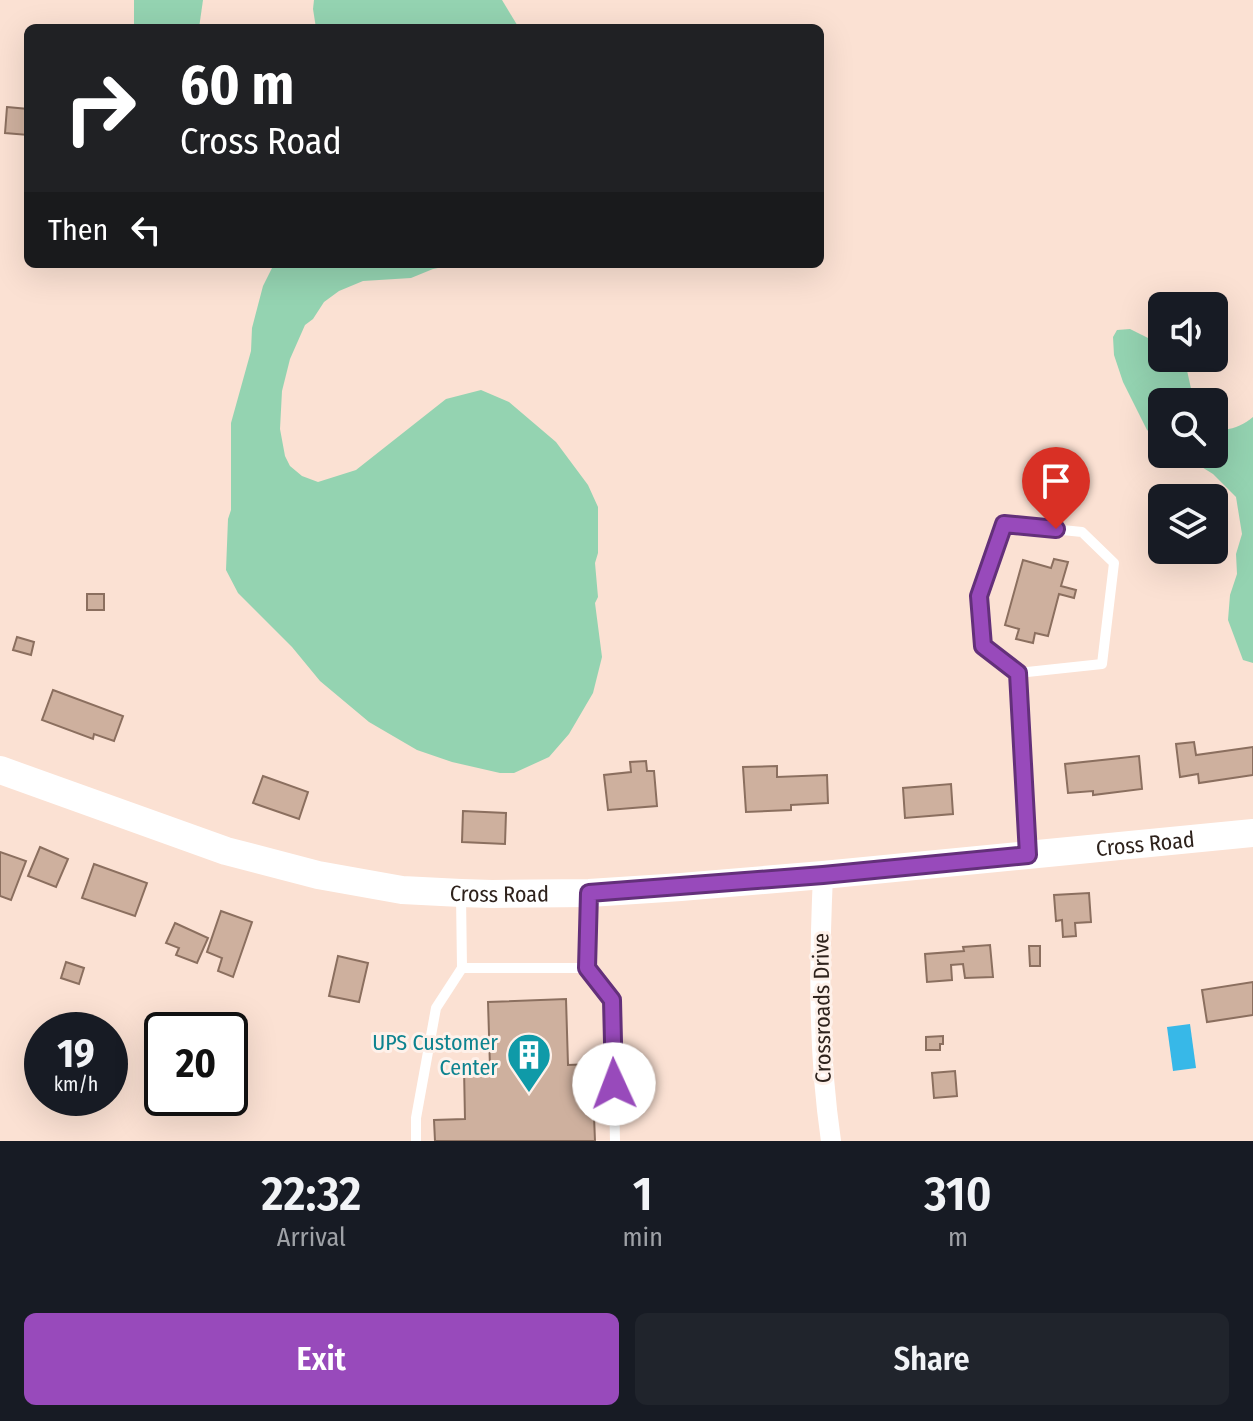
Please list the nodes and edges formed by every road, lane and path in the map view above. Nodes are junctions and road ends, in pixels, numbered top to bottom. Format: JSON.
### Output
{"nodes":[{"id":1,"x":1018,"y":673,"type":"junction"},
{"id":2,"x":0,"y":770,"type":"edge"},
{"id":3,"x":1253,"y":833,"type":"edge"},
{"id":4,"x":1028,"y":855,"type":"junction"},
{"id":5,"x":823,"y":875,"type":"junction"},
{"id":6,"x":461,"y":893,"type":"junction"},
{"id":7,"x":589,"y":893,"type":"junction"},
{"id":8,"x":462,"y":968,"type":"junction"},
{"id":9,"x":587,"y":968,"type":"junction"},
{"id":10,"x":416,"y":1141,"type":"edge"},
{"id":11,"x":615,"y":1141,"type":"edge"},
{"id":12,"x":831,"y":1141,"type":"edge"}],
"edges":[{"from":1,"to":1,"type":"lane"},
{"from":1,"to":4,"type":"lane"},
{"from":2,"to":6,"type":"street","name":"Cross Road"},
{"from":3,"to":4,"type":"street","name":"Cross Road"},
{"from":4,"to":5,"type":"street","name":"Cross Road"},
{"from":5,"to":7,"type":"street","name":"Cross Road"},
{"from":5,"to":12,"type":"street","name":"Crossroads Drive"},
{"from":6,"to":7,"type":"street","name":"Cross Road"},
{"from":6,"to":8,"type":"lane"},
{"from":7,"to":9,"type":"lane"},
{"from":8,"to":9,"type":"lane"},
{"from":8,"to":10,"type":"lane"},
{"from":9,"to":11,"type":"lane"}]}
